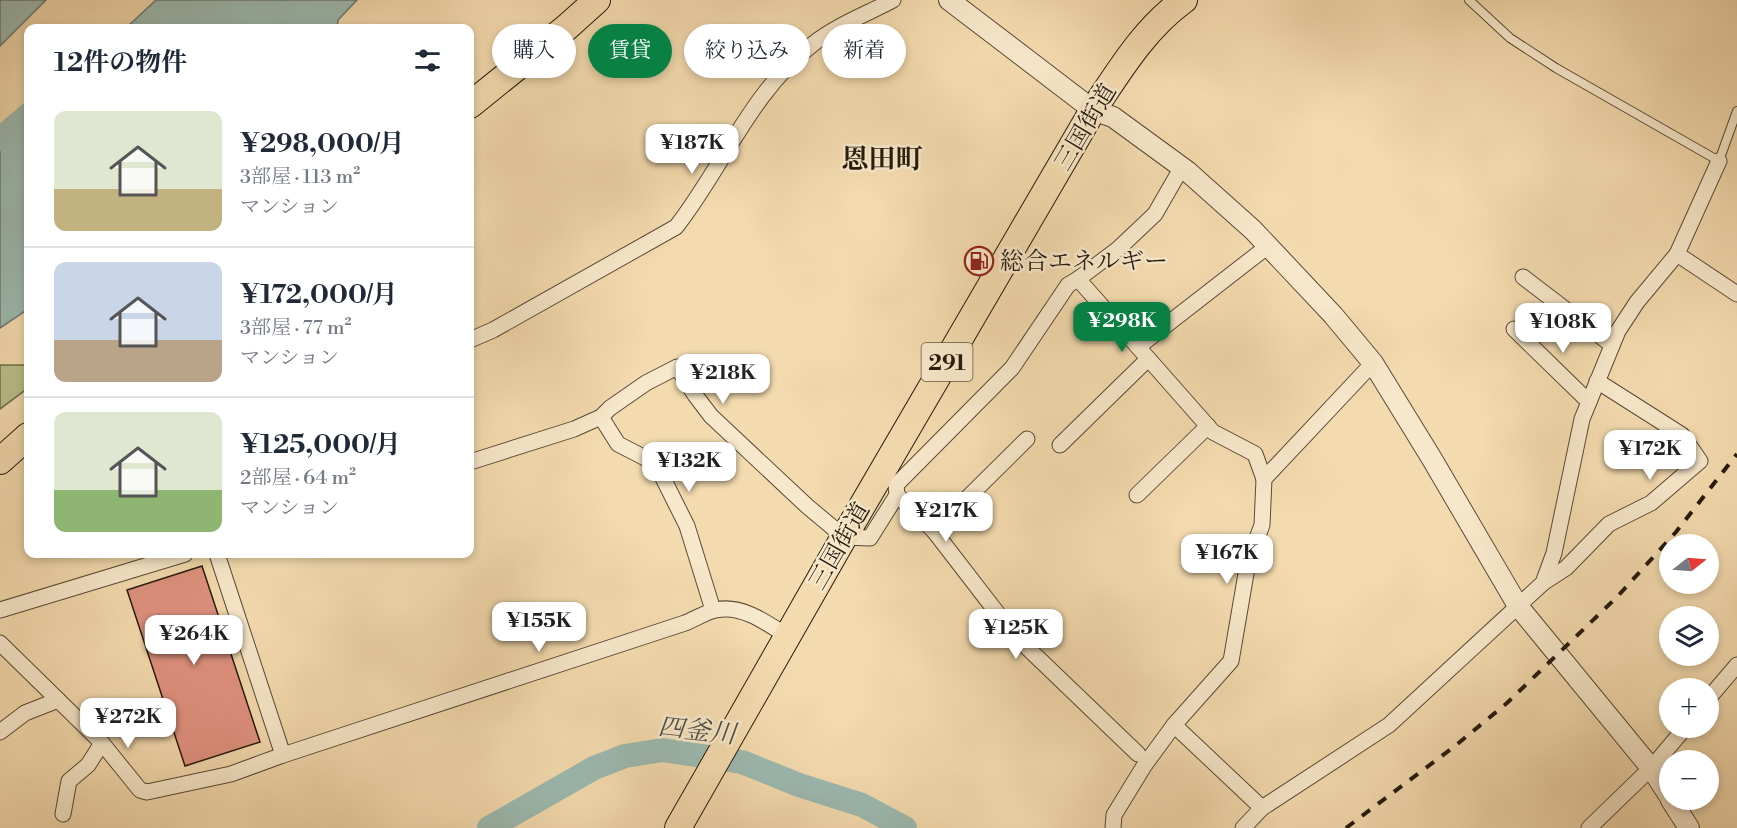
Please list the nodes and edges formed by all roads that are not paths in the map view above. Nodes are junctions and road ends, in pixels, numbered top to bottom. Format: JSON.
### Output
{"nodes":[{"id":1,"x":597,"y":0,"type":"edge"},
{"id":2,"x":893,"y":0,"type":"edge"},
{"id":3,"x":949,"y":0,"type":"edge"},
{"id":4,"x":1184,"y":0,"type":"edge"},
{"id":5,"x":1469,"y":0,"type":"edge"},
{"id":6,"x":474,"y":102,"type":"edge"},
{"id":7,"x":1093,"y":110,"type":"junction"},
{"id":8,"x":1737,"y":111,"type":"edge"},
{"id":9,"x":1719,"y":161,"type":"junction"},
{"id":10,"x":1182,"y":167,"type":"junction"},
{"id":11,"x":1268,"y":246,"type":"junction"},
{"id":12,"x":1677,"y":254,"type":"junction"},
{"id":13,"x":1523,"y":277,"type":"dead end"},
{"id":14,"x":1078,"y":279,"type":"junction"},
{"id":15,"x":1737,"y":294,"type":"edge"},
{"id":16,"x":1514,"y":329,"type":"dead end"},
{"id":17,"x":474,"y":338,"type":"edge"},
{"id":18,"x":1612,"y":345,"type":"junction"},
{"id":19,"x":1143,"y":353,"type":"junction"},
{"id":20,"x":1373,"y":363,"type":"junction"},
{"id":21,"x":1597,"y":381,"type":"junction"},
{"id":22,"x":1589,"y":402,"type":"junction"},
{"id":23,"x":601,"y":417,"type":"junction"},
{"id":24,"x":1208,"y":426,"type":"junction"},
{"id":25,"x":1027,"y":439,"type":"dead end"},
{"id":26,"x":24,"y":440,"type":"edge"},
{"id":27,"x":1060,"y":445,"type":"dead end"},
{"id":28,"x":0,"y":461,"type":"edge"},
{"id":29,"x":474,"y":461,"type":"edge"},
{"id":30,"x":1264,"y":479,"type":"junction"},
{"id":31,"x":897,"y":495,"type":"junction"},
{"id":32,"x":1137,"y":495,"type":"dead end"},
{"id":33,"x":934,"y":531,"type":"junction"},
{"id":34,"x":844,"y":537,"type":"junction"},
{"id":35,"x":172,"y":558,"type":"edge"},
{"id":36,"x":218,"y":558,"type":"edge"},
{"id":37,"x":1543,"y":583,"type":"junction"},
{"id":38,"x":1518,"y":606,"type":"junction"},
{"id":39,"x":0,"y":610,"type":"edge"},
{"id":40,"x":713,"y":610,"type":"junction"},
{"id":41,"x":787,"y":636,"type":"junction"},
{"id":42,"x":0,"y":643,"type":"edge"},
{"id":43,"x":1737,"y":665,"type":"edge"},
{"id":44,"x":1719,"y":686,"type":"edge"},
{"id":45,"x":58,"y":700,"type":"junction"},
{"id":46,"x":1174,"y":725,"type":"junction"},
{"id":47,"x":0,"y":732,"type":"edge"},
{"id":48,"x":1676,"y":738,"type":"edge"},
{"id":49,"x":102,"y":743,"type":"junction"},
{"id":50,"x":1138,"y":754,"type":"dead end"},
{"id":51,"x":283,"y":755,"type":"junction"},
{"id":52,"x":1651,"y":768,"type":"junction"},
{"id":53,"x":1659,"y":781,"type":"edge"},
{"id":54,"x":1262,"y":808,"type":"junction"},
{"id":55,"x":1678,"y":810,"type":"edge"},
{"id":56,"x":63,"y":814,"type":"dead end"},
{"id":57,"x":678,"y":828,"type":"edge"},
{"id":58,"x":1113,"y":828,"type":"edge"},
{"id":59,"x":1243,"y":828,"type":"edge"},
{"id":60,"x":1589,"y":828,"type":"edge"},
{"id":61,"x":1689,"y":828,"type":"edge"}],
"edges":[{"from":1,"to":6,"type":"highway"},
{"from":2,"to":17,"type":"street"},
{"from":3,"to":7,"type":"street"},
{"from":4,"to":7,"type":"highway","name":"三国街道","number":"291"},
{"from":5,"to":9,"type":"lane"},
{"from":7,"to":10,"type":"street"},
{"from":7,"to":34,"type":"highway","name":"三国街道","number":"291"},
{"from":8,"to":9,"type":"lane"},
{"from":9,"to":12,"type":"street"},
{"from":10,"to":11,"type":"street"},
{"from":10,"to":14,"type":"street"},
{"from":11,"to":19,"type":"street"},
{"from":11,"to":20,"type":"street"},
{"from":12,"to":15,"type":"street"},
{"from":12,"to":18,"type":"street"},
{"from":13,"to":18,"type":"street"},
{"from":14,"to":19,"type":"street"},
{"from":14,"to":31,"type":"street"},
{"from":16,"to":22,"type":"street"},
{"from":18,"to":21,"type":"street"},
{"from":19,"to":24,"type":"street"},
{"from":19,"to":27,"type":"street"},
{"from":20,"to":30,"type":"street"},
{"from":20,"to":38,"type":"street"},
{"from":21,"to":22,"type":"street"},
{"from":21,"to":37,"type":"street"},
{"from":22,"to":37,"type":"street"},
{"from":23,"to":29,"type":"street"},
{"from":23,"to":34,"type":"street"},
{"from":23,"to":40,"type":"street"},
{"from":24,"to":30,"type":"street"},
{"from":24,"to":32,"type":"street"},
{"from":25,"to":33,"type":"street"},
{"from":26,"to":28,"type":"highway"},
{"from":30,"to":46,"type":"street"},
{"from":31,"to":33,"type":"street"},
{"from":31,"to":34,"type":"street"},
{"from":33,"to":50,"type":"street"},
{"from":34,"to":41,"type":"highway","name":"三国街道","number":"291"},
{"from":35,"to":39,"type":"street"},
{"from":36,"to":51,"type":"street"},
{"from":37,"to":38,"type":"street"},
{"from":38,"to":52,"type":"street"},
{"from":38,"to":54,"type":"street"},
{"from":40,"to":41,"type":"street"},
{"from":40,"to":51,"type":"street"},
{"from":41,"to":57,"type":"highway","name":"三国街道","number":"291"},
{"from":42,"to":45,"type":"street"},
{"from":43,"to":44,"type":"street"},
{"from":45,"to":47,"type":"street"},
{"from":45,"to":49,"type":"street"},
{"from":46,"to":54,"type":"street"},
{"from":46,"to":58,"type":"street"},
{"from":48,"to":52,"type":"street"},
{"from":49,"to":51,"type":"street"},
{"from":49,"to":56,"type":"street"},
{"from":52,"to":53,"type":"street"},
{"from":52,"to":60,"type":"street"},
{"from":54,"to":59,"type":"street"},
{"from":55,"to":61,"type":"street"}]}
